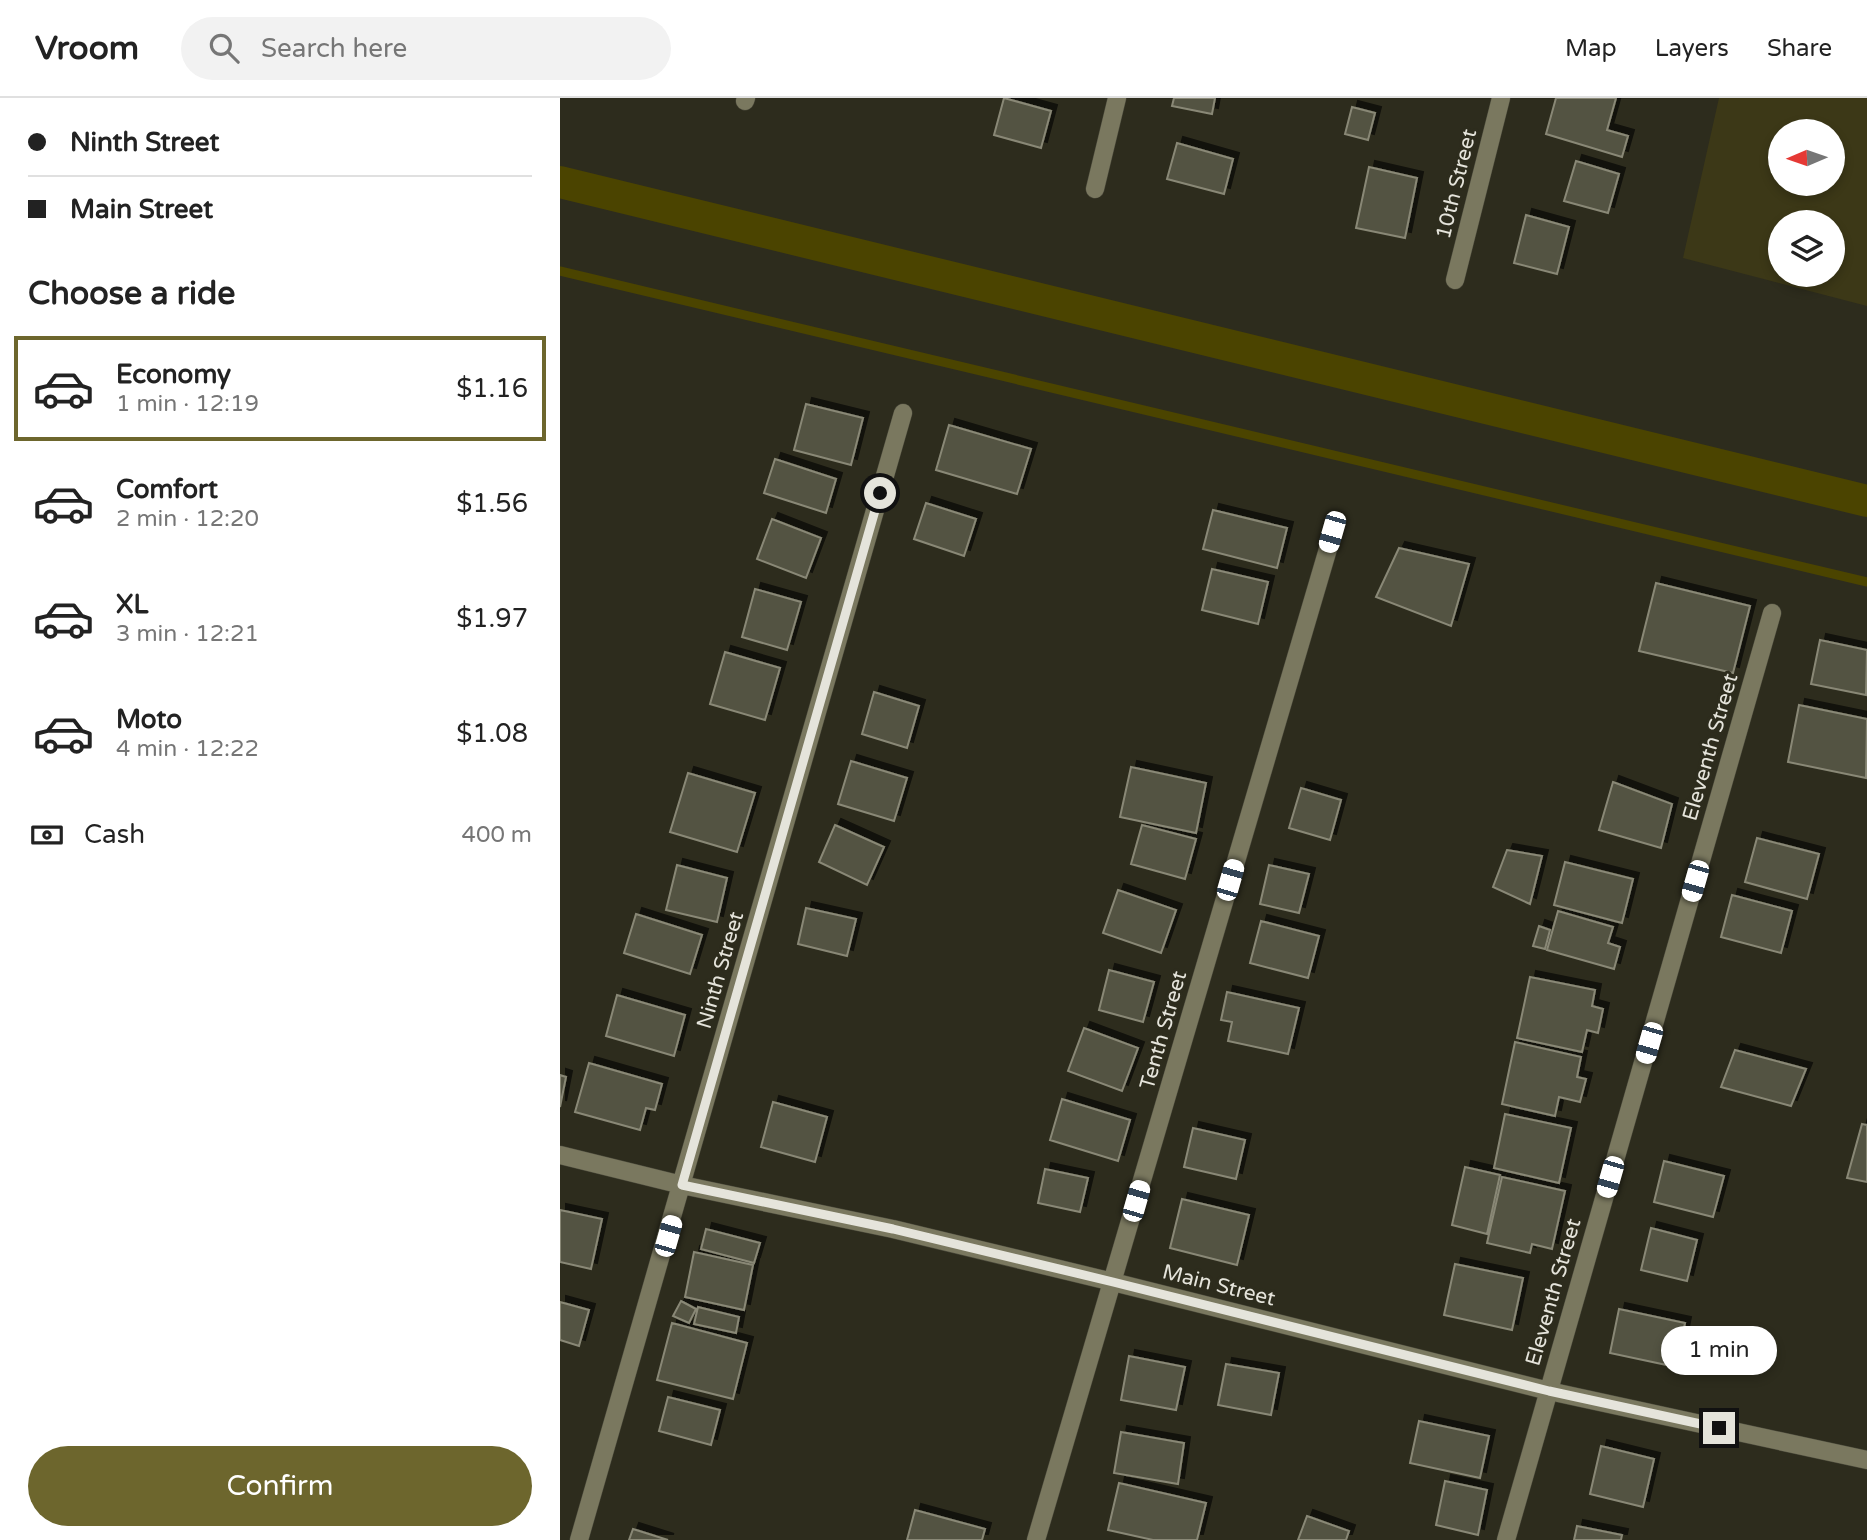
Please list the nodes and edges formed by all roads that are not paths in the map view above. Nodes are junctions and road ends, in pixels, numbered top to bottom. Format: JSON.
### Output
{"nodes":[{"id":1,"x":1117,"y":98,"type":"edge"},
{"id":2,"x":1501,"y":98,"type":"edge"},
{"id":3,"x":1095,"y":190,"type":"dead end"},
{"id":4,"x":1455,"y":280,"type":"dead end"},
{"id":5,"x":903,"y":413,"type":"dead end"},
{"id":6,"x":1332,"y":532,"type":"dead end"},
{"id":7,"x":1772,"y":613,"type":"dead end"},
{"id":8,"x":560,"y":1155,"type":"edge"},
{"id":9,"x":682,"y":1185,"type":"junction"},
{"id":10,"x":1113,"y":1282,"type":"junction"},
{"id":11,"x":1549,"y":1391,"type":"junction"},
{"id":12,"x":1867,"y":1461,"type":"edge"},
{"id":13,"x":579,"y":1540,"type":"edge"},
{"id":14,"x":1036,"y":1540,"type":"edge"},
{"id":15,"x":1506,"y":1540,"type":"edge"}],
"edges":[{"from":1,"to":3,"type":"street"},
{"from":2,"to":4,"type":"street","name":"10th Street"},
{"from":5,"to":9,"type":"street","name":"Ninth Street"},
{"from":6,"to":10,"type":"street","name":"Tenth Street"},
{"from":7,"to":11,"type":"street","name":"Eleventh Street"},
{"from":8,"to":9,"type":"street","name":"Main Street"},
{"from":9,"to":10,"type":"street","name":"Main Street"},
{"from":9,"to":13,"type":"street","name":"Ninth Street"},
{"from":10,"to":11,"type":"street","name":"Main Street"},
{"from":10,"to":14,"type":"street","name":"Tenth Street"},
{"from":11,"to":12,"type":"street","name":"Main Street"},
{"from":11,"to":15,"type":"street","name":"Eleventh Street"}]}
